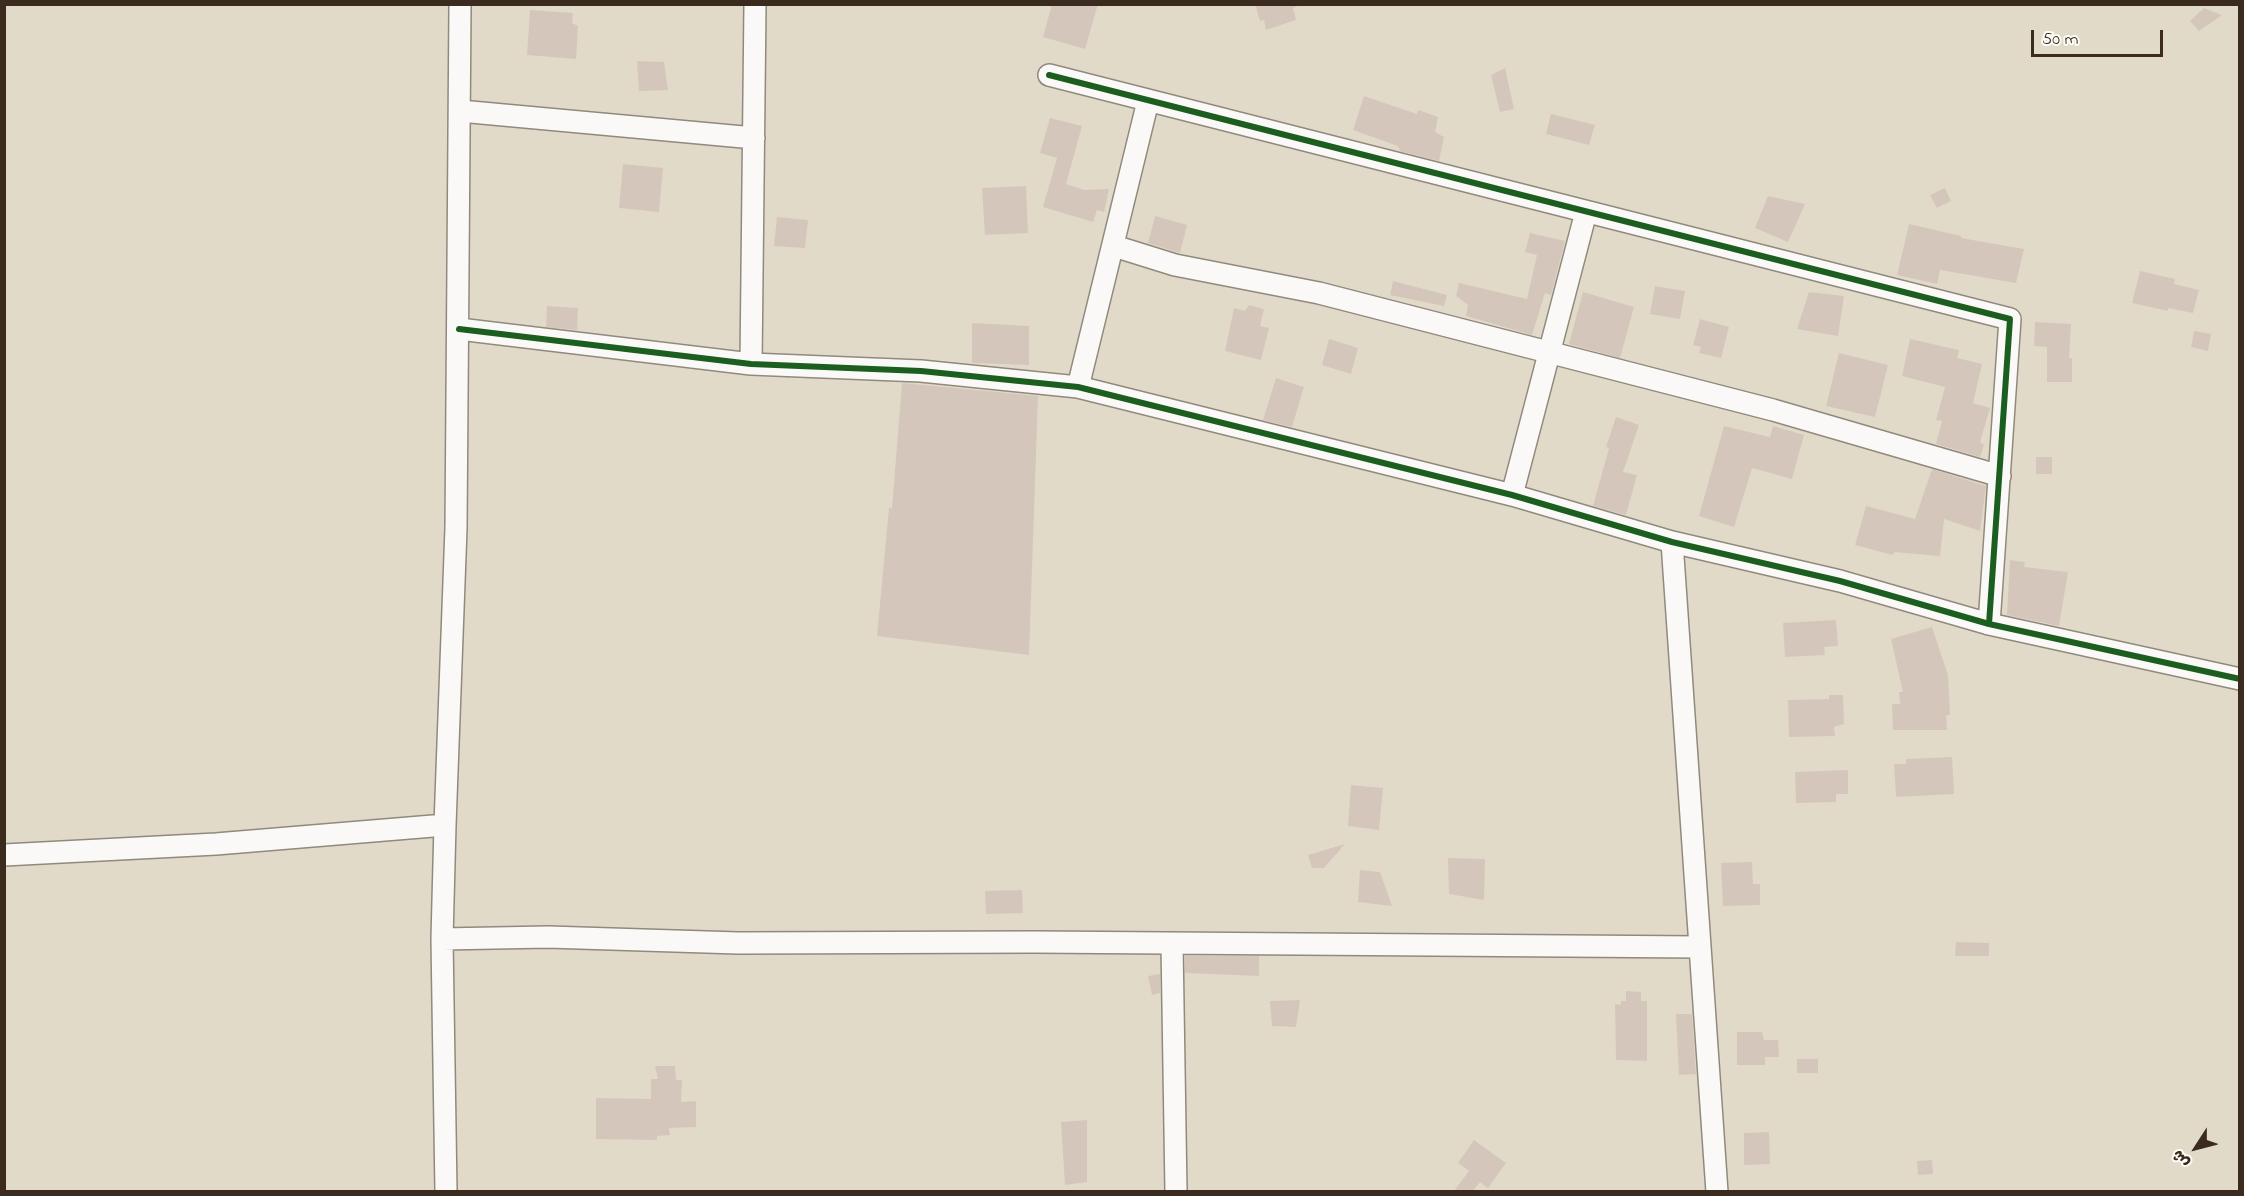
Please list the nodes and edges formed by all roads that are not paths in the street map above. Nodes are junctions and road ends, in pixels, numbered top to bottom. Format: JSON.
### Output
{"nodes":[{"id":1,"x":460,"y":4,"type":"edge"},
{"id":2,"x":755,"y":4,"type":"edge"},
{"id":3,"x":1049,"y":75,"type":"dead end"},
{"id":4,"x":1148,"y":101,"type":"junction"},
{"id":5,"x":460,"y":111,"type":"junction"},
{"id":6,"x":754,"y":138,"type":"junction"},
{"id":7,"x":1586,"y":212,"type":"junction"},
{"id":8,"x":1114,"y":246,"type":"junction"},
{"id":9,"x":459,"y":329,"type":"junction"},
{"id":10,"x":1550,"y":353,"type":"junction"},
{"id":11,"x":751,"y":364,"type":"junction"},
{"id":12,"x":1078,"y":387,"type":"junction"},
{"id":13,"x":2000,"y":476,"type":"junction"},
{"id":14,"x":1512,"y":495,"type":"junction"},
{"id":15,"x":1672,"y":542,"type":"junction"},
{"id":16,"x":1989,"y":624,"type":"junction"},
{"id":17,"x":2240,"y":679,"type":"edge"},
{"id":18,"x":445,"y":825,"type":"junction"},
{"id":19,"x":4,"y":855,"type":"edge"},
{"id":20,"x":442,"y":939,"type":"junction"},
{"id":21,"x":1172,"y":944,"type":"junction"},
{"id":22,"x":1700,"y":947,"type":"junction"},
{"id":23,"x":446,"y":1191,"type":"edge"},
{"id":24,"x":1176,"y":1191,"type":"edge"},
{"id":25,"x":1717,"y":1191,"type":"edge"}],
"edges":[{"from":1,"to":5,"type":"street"},
{"from":2,"to":6,"type":"street"},
{"from":3,"to":4,"type":"street"},
{"from":4,"to":7,"type":"street"},
{"from":4,"to":8,"type":"street"},
{"from":5,"to":6,"type":"street"},
{"from":5,"to":9,"type":"street"},
{"from":6,"to":11,"type":"street"},
{"from":7,"to":10,"type":"street"},
{"from":7,"to":13,"type":"street"},
{"from":8,"to":10,"type":"street"},
{"from":8,"to":12,"type":"street"},
{"from":9,"to":11,"type":"street"},
{"from":9,"to":18,"type":"street"},
{"from":10,"to":13,"type":"street"},
{"from":10,"to":14,"type":"street"},
{"from":11,"to":12,"type":"street"},
{"from":12,"to":14,"type":"street"},
{"from":13,"to":16,"type":"street"},
{"from":14,"to":15,"type":"street"},
{"from":15,"to":16,"type":"street"},
{"from":15,"to":22,"type":"street"},
{"from":16,"to":17,"type":"street"},
{"from":18,"to":19,"type":"street"},
{"from":18,"to":20,"type":"street"},
{"from":20,"to":21,"type":"street"},
{"from":20,"to":23,"type":"street"},
{"from":21,"to":22,"type":"street"},
{"from":21,"to":24,"type":"street"},
{"from":22,"to":25,"type":"street"}]}
